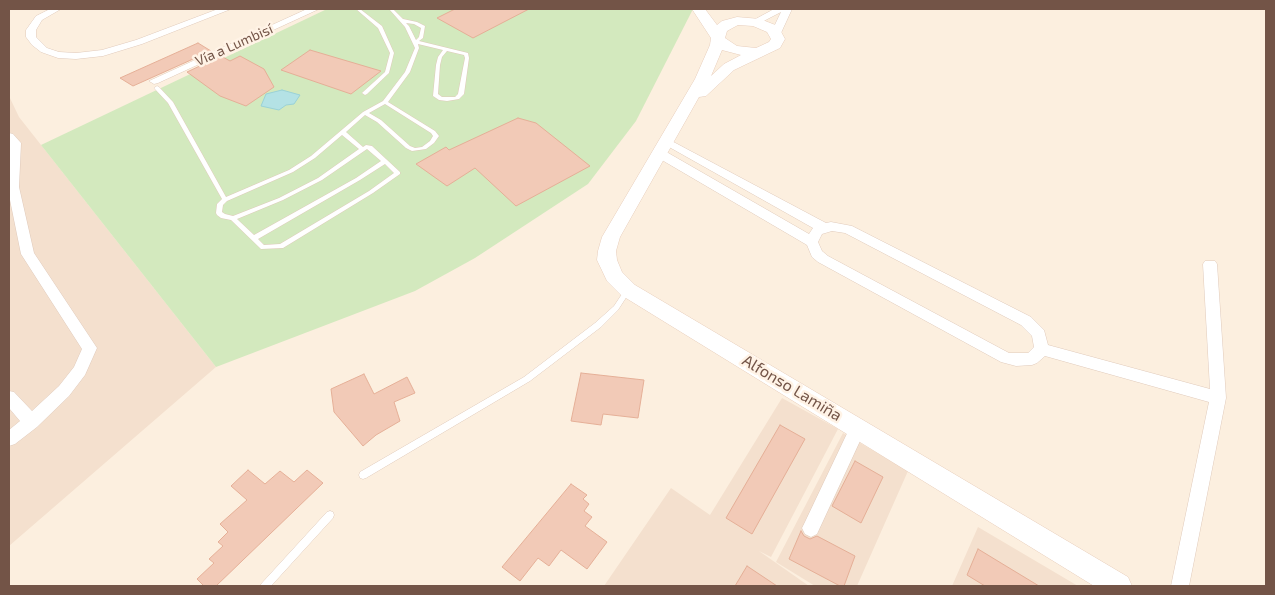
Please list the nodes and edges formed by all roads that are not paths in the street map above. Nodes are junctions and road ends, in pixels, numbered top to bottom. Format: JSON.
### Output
{"nodes":[{"id":1,"x":56,"y":9,"type":"edge"},
{"id":2,"x":226,"y":9,"type":"edge"},
{"id":3,"x":314,"y":9,"type":"edge"},
{"id":4,"x":358,"y":9,"type":"edge"},
{"id":5,"x":391,"y":9,"type":"edge"},
{"id":6,"x":699,"y":9,"type":"edge"},
{"id":7,"x":732,"y":9,"type":"edge"},
{"id":8,"x":738,"y":9,"type":"edge"},
{"id":9,"x":780,"y":9,"type":"edge"},
{"id":10,"x":787,"y":9,"type":"edge"},
{"id":11,"x":37,"y":14,"type":"edge"},
{"id":12,"x":753,"y":17,"type":"edge"},
{"id":13,"x":401,"y":20,"type":"junction"},
{"id":14,"x":776,"y":33,"type":"junction"},
{"id":15,"x":718,"y":38,"type":"junction"},
{"id":16,"x":415,"y":42,"type":"junction"},
{"id":17,"x":445,"y":50,"type":"junction"},
{"id":18,"x":757,"y":52,"type":"junction"},
{"id":19,"x":155,"y":84,"type":"joint"},
{"id":20,"x":365,"y":93,"type":"dead end"},
{"id":21,"x":384,"y":102,"type":"junction"},
{"id":22,"x":365,"y":113,"type":"junction"},
{"id":23,"x":343,"y":133,"type":"junction"},
{"id":24,"x":9,"y":136,"type":"edge"},
{"id":25,"x":667,"y":139,"type":"junction"},
{"id":26,"x":362,"y":149,"type":"junction"},
{"id":27,"x":386,"y":161,"type":"junction"},
{"id":28,"x":11,"y":188,"type":"edge"},
{"id":29,"x":225,"y":200,"type":"junction"},
{"id":30,"x":233,"y":218,"type":"junction"},
{"id":31,"x":824,"y":228,"type":"junction"},
{"id":32,"x":254,"y":238,"type":"junction"},
{"id":33,"x":812,"y":242,"type":"junction"},
{"id":34,"x":1210,"y":264,"type":"dead end"},
{"id":35,"x":628,"y":290,"type":"junction"},
{"id":36,"x":1042,"y":349,"type":"junction"},
{"id":37,"x":9,"y":397,"type":"edge"},
{"id":38,"x":1218,"y":398,"type":"junction"},
{"id":39,"x":31,"y":422,"type":"junction"},
{"id":40,"x":858,"y":428,"type":"junction"},
{"id":41,"x":9,"y":438,"type":"edge"},
{"id":42,"x":363,"y":475,"type":"dead end"},
{"id":43,"x":330,"y":515,"type":"dead end"},
{"id":44,"x":811,"y":528,"type":"dead end"},
{"id":45,"x":265,"y":586,"type":"edge"},
{"id":46,"x":1119,"y":586,"type":"edge"},
{"id":47,"x":1180,"y":586,"type":"edge"}],
"edges":[{"from":1,"to":11,"type":"street"},
{"from":2,"to":11,"type":"street"},
{"from":3,"to":19,"type":"street","name":"Vía a Lumbisí"},
{"from":4,"to":20,"type":"lane"},
{"from":5,"to":13,"type":"lane"},
{"from":6,"to":15,"type":"street"},
{"from":7,"to":12,"type":"street"},
{"from":8,"to":12,"type":"street"},
{"from":9,"to":12,"type":"street"},
{"from":10,"to":14,"type":"street"},
{"from":12,"to":14,"type":"street"},
{"from":12,"to":15,"type":"street"},
{"from":13,"to":16,"type":"lane"},
{"from":13,"to":16,"type":"lane"},
{"from":14,"to":18,"type":"street","name":"Alfonso Lamiña"},
{"from":15,"to":18,"type":"street"},
{"from":15,"to":25,"type":"street","name":"Alfonso Lamiña"},
{"from":16,"to":17,"type":"lane"},
{"from":16,"to":21,"type":"lane"},
{"from":17,"to":17,"type":"lane"},
{"from":18,"to":25,"type":"street","name":"Alfonso Lamiña"},
{"from":19,"to":29,"type":"lane"},
{"from":21,"to":22,"type":"lane"},
{"from":21,"to":22,"type":"lane"},
{"from":22,"to":23,"type":"lane"},
{"from":23,"to":26,"type":"lane"},
{"from":23,"to":29,"type":"lane"},
{"from":24,"to":28,"type":"street"},
{"from":25,"to":31,"type":"street"},
{"from":25,"to":33,"type":"street"},
{"from":25,"to":35,"type":"street","name":"Alfonso Lamiña"},
{"from":26,"to":27,"type":"lane"},
{"from":26,"to":30,"type":"lane"},
{"from":27,"to":32,"type":"lane"},
{"from":27,"to":32,"type":"lane"},
{"from":28,"to":39,"type":"street"},
{"from":29,"to":30,"type":"lane"},
{"from":30,"to":32,"type":"lane"},
{"from":31,"to":33,"type":"street"},
{"from":31,"to":36,"type":"street"},
{"from":33,"to":36,"type":"street"},
{"from":34,"to":38,"type":"street"},
{"from":35,"to":40,"type":"street","name":"Alfonso Lamiña"},
{"from":35,"to":42,"type":"lane"},
{"from":36,"to":38,"type":"street"},
{"from":37,"to":39,"type":"street"},
{"from":38,"to":47,"type":"street"},
{"from":39,"to":41,"type":"street"},
{"from":40,"to":44,"type":"street"},
{"from":40,"to":46,"type":"street","name":"Alfonso Lamiña"},
{"from":43,"to":45,"type":"lane"}]}
